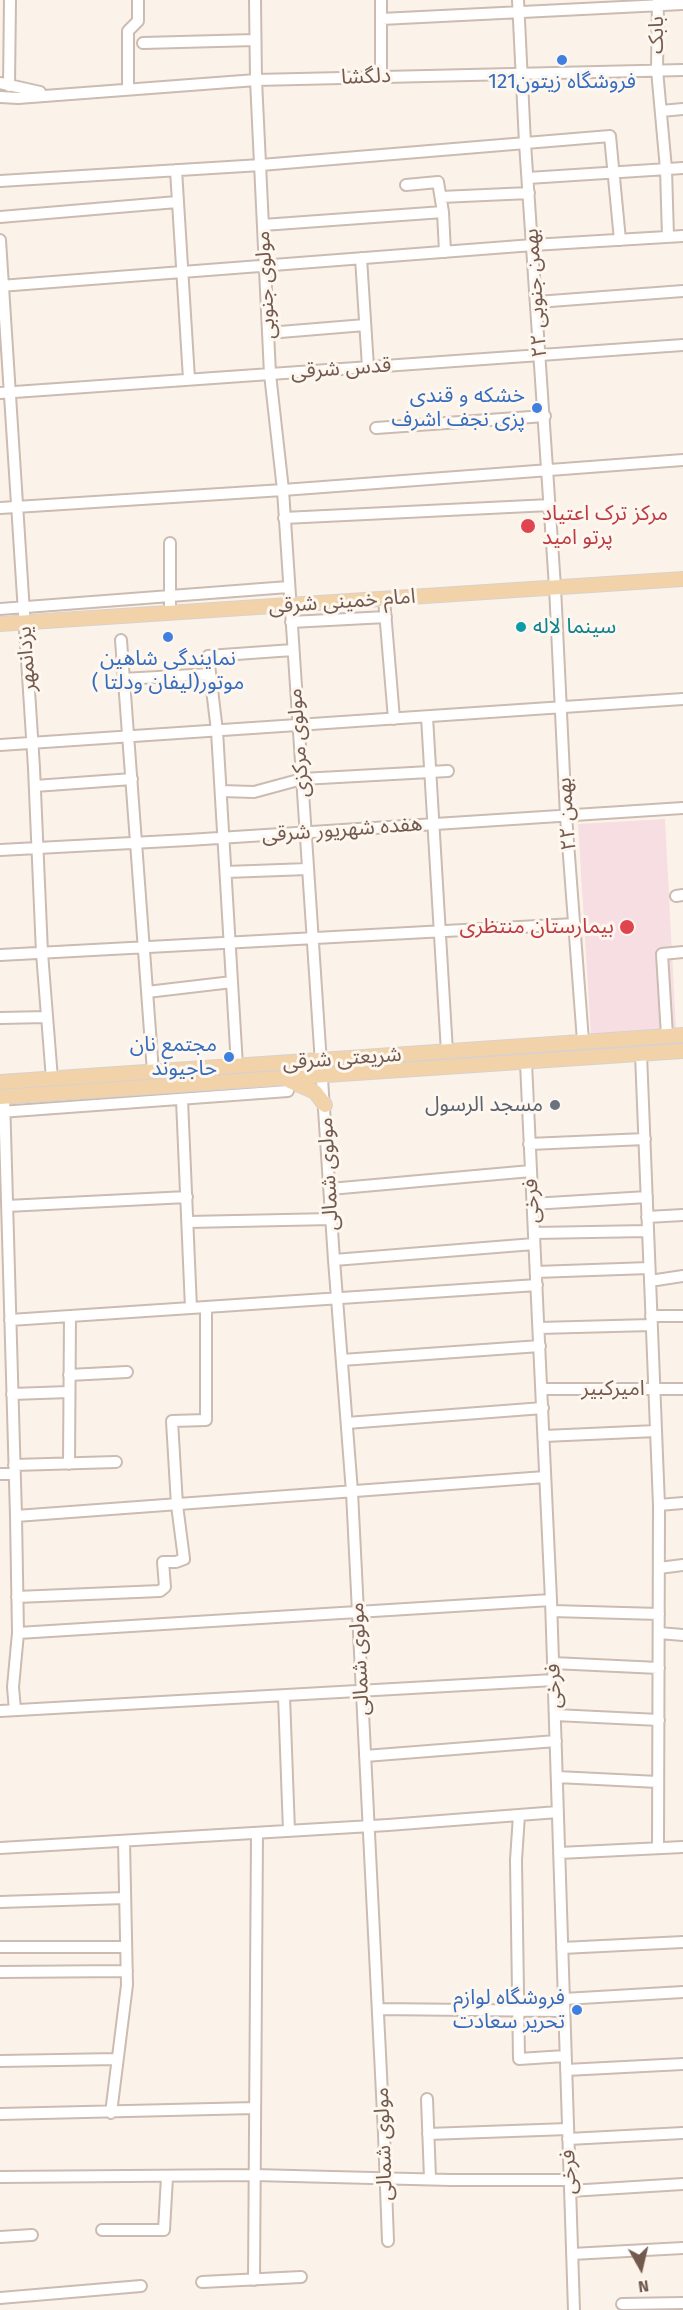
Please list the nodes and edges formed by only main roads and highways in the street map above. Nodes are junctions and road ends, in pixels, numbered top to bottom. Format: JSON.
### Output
{"nodes":[{"id":1,"x":683,"y":579,"type":"edge"},
{"id":2,"x":0,"y":624,"type":"edge"},
{"id":3,"x":683,"y":1035,"type":"edge"},
{"id":4,"x":683,"y":1051,"type":"edge"},
{"id":5,"x":396,"y":1056,"type":"junction"},
{"id":6,"x":264,"y":1064,"type":"junction"},
{"id":7,"x":396,"y":1071,"type":"junction"},
{"id":8,"x":266,"y":1080,"type":"junction"},
{"id":9,"x":0,"y":1082,"type":"edge"},
{"id":10,"x":285,"y":1085,"type":"junction"},
{"id":11,"x":2,"y":1097,"type":"edge"},
{"id":12,"x":325,"y":1104,"type":"road end"}],
"edges":[{"from":1,"to":2,"type":"main road","name":"امام خمینی شرقی"},
{"from":3,"to":5,"type":"main road","name":"شریعتی شرقی"},
{"from":4,"to":7,"type":"main road","name":"شریعتی شرقی"},
{"from":5,"to":6,"type":"main road","name":"شریعتی شرقی"},
{"from":5,"to":7,"type":"main road"},
{"from":6,"to":8,"type":"main road"},
{"from":6,"to":9,"type":"main road","name":"شریعتی شرقی"},
{"from":7,"to":10,"type":"main road","name":"شریعتی شرقی"},
{"from":8,"to":10,"type":"main road","name":"شریعتی شرقی"},
{"from":8,"to":11,"type":"main road","name":"شریعتی شرقی"},
{"from":10,"to":12,"type":"main road"}]}
